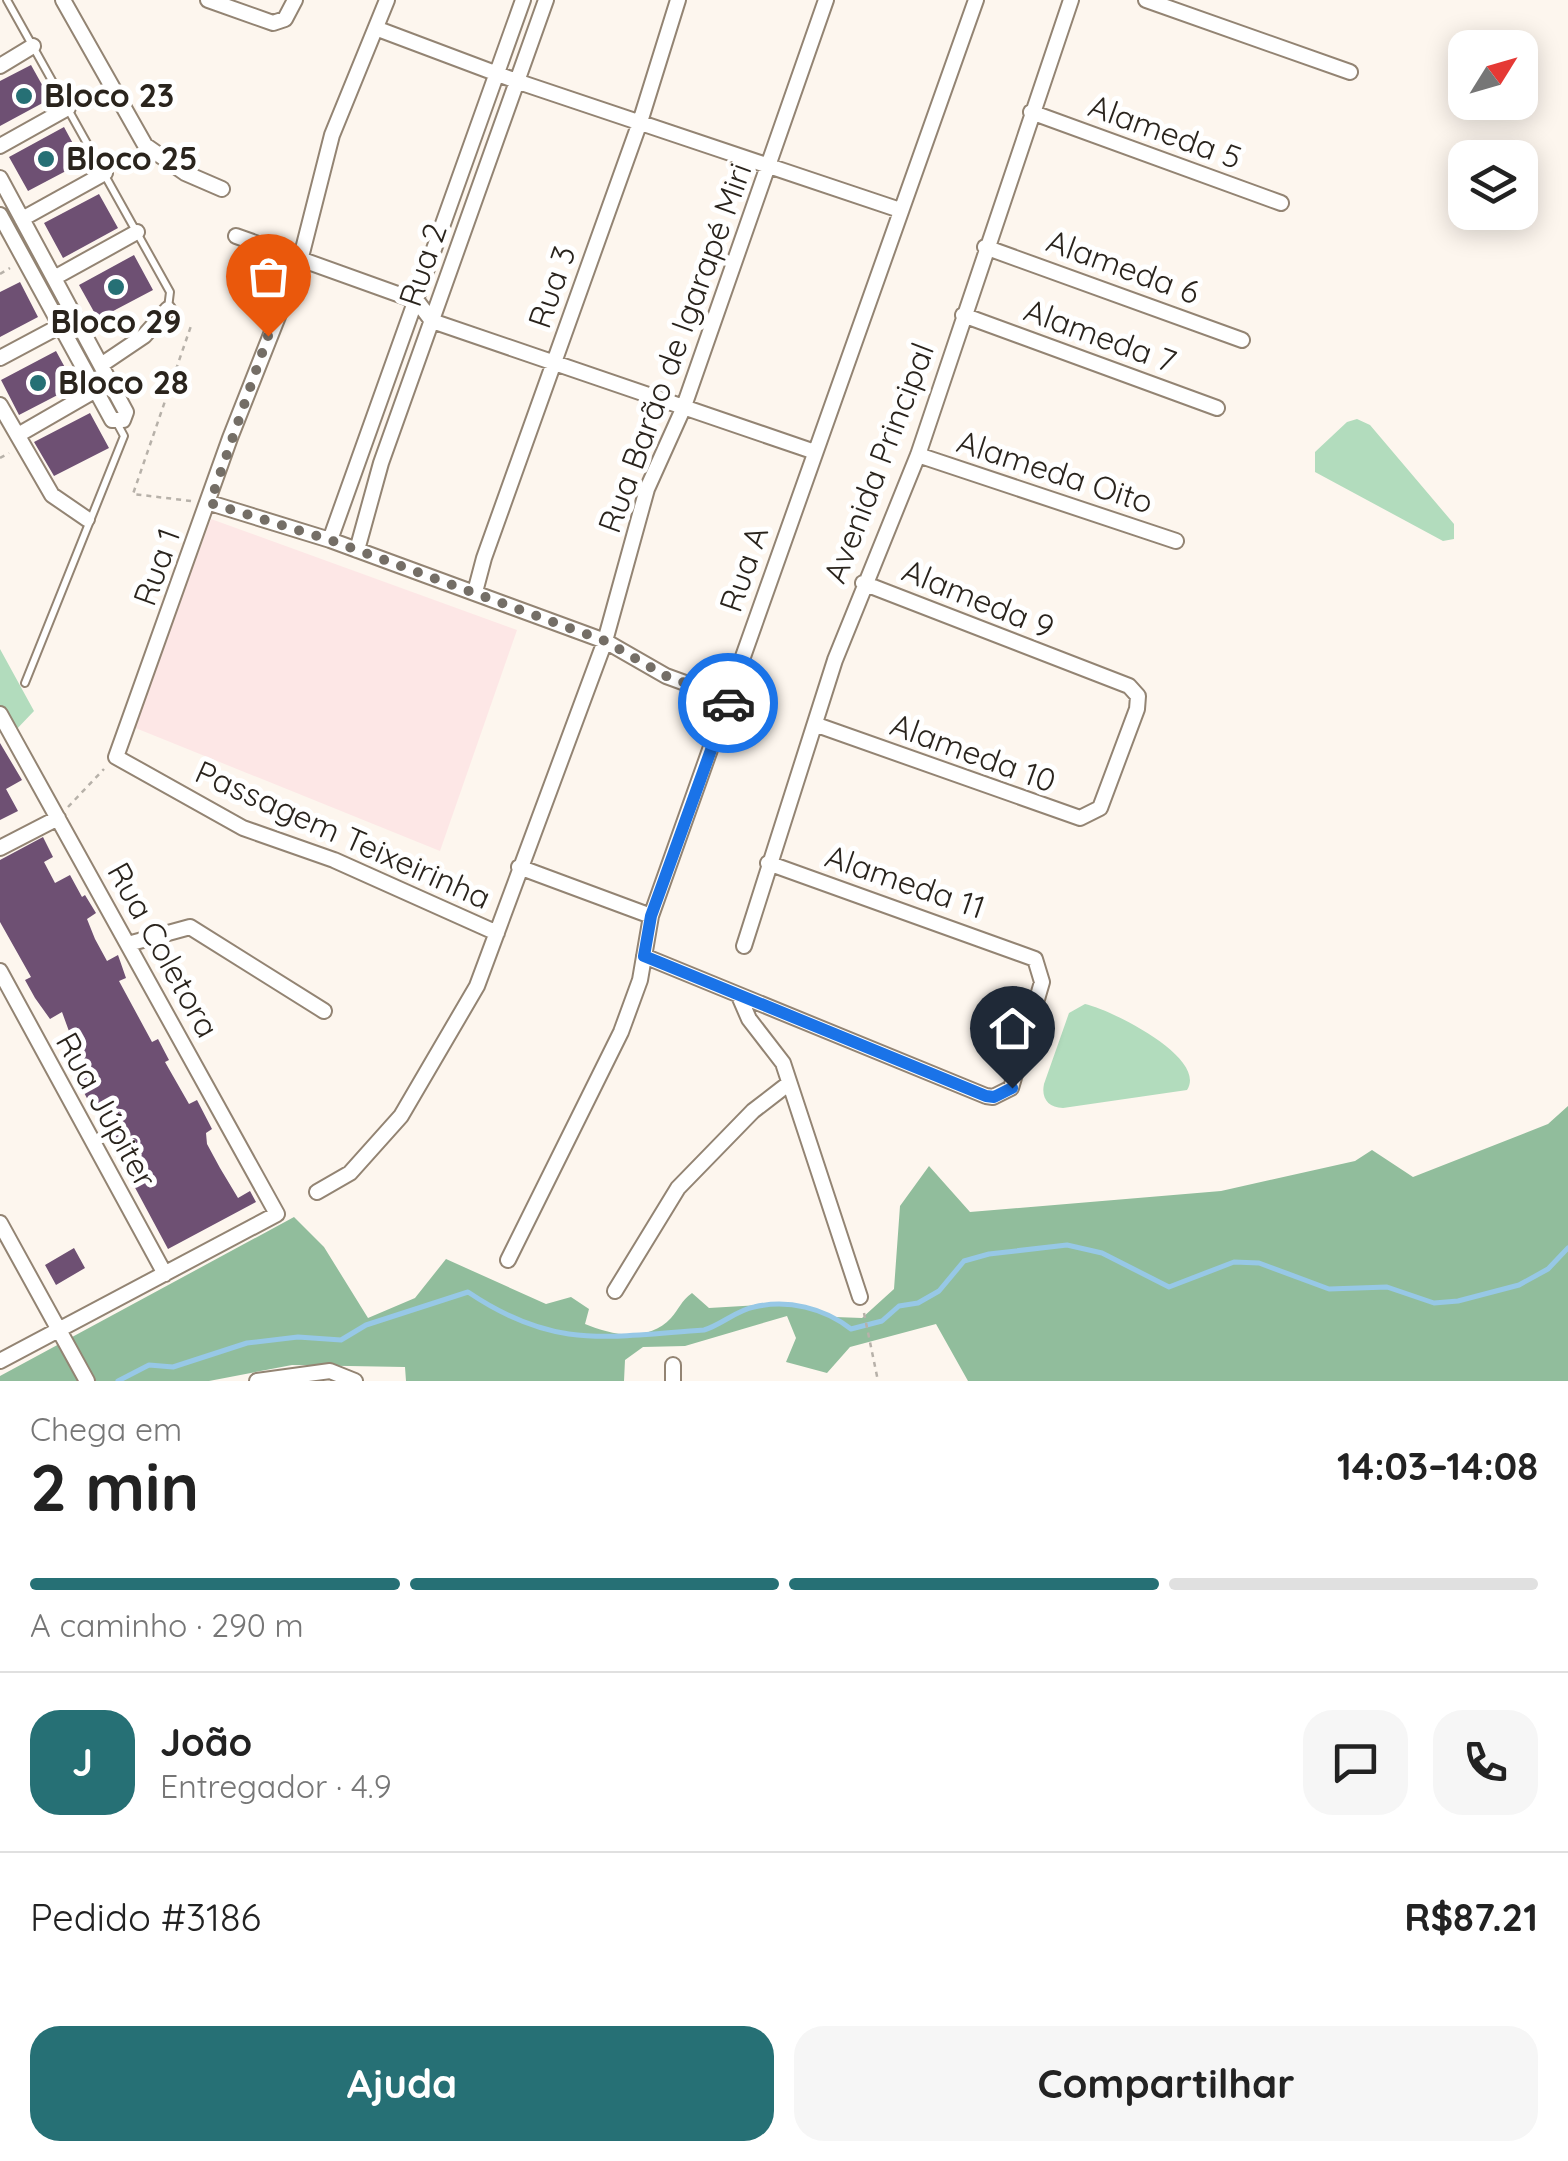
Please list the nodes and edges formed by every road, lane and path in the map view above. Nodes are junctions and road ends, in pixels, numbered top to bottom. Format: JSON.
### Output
{"nodes":[{"id":1,"x":7,"y":0,"type":"edge"},
{"id":2,"x":64,"y":0,"type":"edge"},
{"id":3,"x":208,"y":0,"type":"edge"},
{"id":4,"x":295,"y":0,"type":"edge"},
{"id":5,"x":387,"y":0,"type":"edge"},
{"id":6,"x":523,"y":0,"type":"edge"},
{"id":7,"x":546,"y":0,"type":"edge"},
{"id":8,"x":678,"y":0,"type":"edge"},
{"id":9,"x":826,"y":0,"type":"edge"},
{"id":10,"x":976,"y":0,"type":"edge"},
{"id":11,"x":1072,"y":0,"type":"edge"},
{"id":12,"x":1146,"y":0,"type":"edge"},
{"id":13,"x":378,"y":29,"type":"junction"},
{"id":14,"x":33,"y":46,"type":"junction"},
{"id":15,"x":0,"y":66,"type":"edge"},
{"id":16,"x":1350,"y":72,"type":"dead end"},
{"id":17,"x":498,"y":74,"type":"junction"},
{"id":18,"x":519,"y":82,"type":"junction"},
{"id":19,"x":68,"y":108,"type":"junction"},
{"id":20,"x":1031,"y":112,"type":"junction"},
{"id":21,"x":640,"y":122,"type":"junction"},
{"id":22,"x":0,"y":146,"type":"edge"},
{"id":23,"x":769,"y":169,"type":"junction"},
{"id":24,"x":104,"y":173,"type":"junction"},
{"id":25,"x":0,"y":178,"type":"edge"},
{"id":26,"x":222,"y":189,"type":"dead end"},
{"id":27,"x":1282,"y":203,"type":"dead end"},
{"id":28,"x":900,"y":210,"type":"junction"},
{"id":29,"x":0,"y":215,"type":"edge"},
{"id":30,"x":22,"y":219,"type":"junction"},
{"id":31,"x":137,"y":232,"type":"junction"},
{"id":32,"x":236,"y":236,"type":"dead end"},
{"id":33,"x":986,"y":247,"type":"junction"},
{"id":34,"x":300,"y":261,"type":"junction"},
{"id":35,"x":54,"y":278,"type":"junction"},
{"id":36,"x":417,"y":301,"type":"junction"},
{"id":37,"x":168,"y":309,"type":"joint"},
{"id":38,"x":964,"y":315,"type":"junction"},
{"id":39,"x":432,"y":320,"type":"junction"},
{"id":40,"x":192,"y":323,"type":"dead end"},
{"id":41,"x":60,"y":326,"type":"junction"},
{"id":42,"x":1242,"y":340,"type":"dead end"},
{"id":43,"x":0,"y":358,"type":"edge"},
{"id":44,"x":98,"y":359,"type":"junction"},
{"id":45,"x":80,"y":362,"type":"junction"},
{"id":46,"x":554,"y":363,"type":"junction"},
{"id":47,"x":96,"y":390,"type":"junction"},
{"id":48,"x":0,"y":404,"type":"edge"},
{"id":49,"x":683,"y":408,"type":"junction"},
{"id":50,"x":1217,"y":408,"type":"dead end"},
{"id":51,"x":117,"y":423,"type":"junction"},
{"id":52,"x":18,"y":436,"type":"junction"},
{"id":53,"x":814,"y":452,"type":"junction"},
{"id":54,"x":918,"y":454,"type":"junction"},
{"id":55,"x":210,"y":503,"type":"junction"},
{"id":56,"x":87,"y":519,"type":"junction"},
{"id":57,"x":330,"y":540,"type":"junction"},
{"id":58,"x":1176,"y":541,"type":"dead end"},
{"id":59,"x":356,"y":550,"type":"junction"},
{"id":60,"x":863,"y":583,"type":"junction"},
{"id":61,"x":476,"y":592,"type":"junction"},
{"id":62,"x":605,"y":641,"type":"junction"},
{"id":63,"x":1072,"y":667,"type":"joint"},
{"id":64,"x":25,"y":684,"type":"dead end"},
{"id":65,"x":729,"y":699,"type":"junction"},
{"id":66,"x":0,"y":714,"type":"edge"},
{"id":67,"x":817,"y":725,"type":"junction"},
{"id":68,"x":116,"y":757,"type":"junction"},
{"id":69,"x":58,"y":818,"type":"junction"},
{"id":70,"x":0,"y":848,"type":"edge"},
{"id":71,"x":768,"y":863,"type":"junction"},
{"id":72,"x":519,"y":867,"type":"junction"},
{"id":73,"x":651,"y":916,"type":"junction"},
{"id":74,"x":497,"y":933,"type":"junction"},
{"id":75,"x":128,"y":944,"type":"junction"},
{"id":76,"x":744,"y":946,"type":"dead end"},
{"id":77,"x":644,"y":956,"type":"junction"},
{"id":78,"x":0,"y":971,"type":"edge"},
{"id":79,"x":739,"y":996,"type":"junction"},
{"id":80,"x":324,"y":1011,"type":"dead end"},
{"id":81,"x":788,"y":1084,"type":"junction"},
{"id":82,"x":316,"y":1192,"type":"dead end"},
{"id":83,"x":0,"y":1222,"type":"edge"},
{"id":84,"x":508,"y":1260,"type":"dead end"},
{"id":85,"x":165,"y":1274,"type":"junction"},
{"id":86,"x":615,"y":1291,"type":"dead end"},
{"id":87,"x":860,"y":1297,"type":"joint"},
{"id":88,"x":59,"y":1330,"type":"junction"},
{"id":89,"x":0,"y":1361,"type":"edge"},
{"id":90,"x":87,"y":1381,"type":"edge"},
{"id":91,"x":257,"y":1381,"type":"edge"},
{"id":92,"x":355,"y":1381,"type":"edge"},
{"id":93,"x":878,"y":1381,"type":"edge"}],
"edges":[{"from":1,"to":14,"type":"lane"},
{"from":2,"to":26,"type":"street"},
{"from":3,"to":4,"type":"street"},
{"from":5,"to":13,"type":"street","name":"Rua 1"},
{"from":6,"to":17,"type":"street","name":"Rua 2"},
{"from":7,"to":18,"type":"street","name":"Rua 2"},
{"from":8,"to":21,"type":"street","name":"Rua 3"},
{"from":9,"to":23,"type":"street","name":"Rua Barão de Igarapé Miri"},
{"from":10,"to":28,"type":"street","name":"Rua A"},
{"from":11,"to":20,"type":"street","name":"Avenida Principal"},
{"from":12,"to":16,"type":"street"},
{"from":13,"to":17,"type":"street"},
{"from":13,"to":34,"type":"street","name":"Rua 1"},
{"from":14,"to":15,"type":"street"},
{"from":14,"to":19,"type":"lane"},
{"from":17,"to":18,"type":"street"},
{"from":17,"to":36,"type":"street","name":"Rua 2"},
{"from":18,"to":21,"type":"street"},
{"from":18,"to":39,"type":"street","name":"Rua 2"},
{"from":19,"to":22,"type":"street"},
{"from":19,"to":24,"type":"lane"},
{"from":20,"to":27,"type":"street","name":"Alameda 5"},
{"from":20,"to":33,"type":"street","name":"Avenida Principal"},
{"from":21,"to":23,"type":"street"},
{"from":21,"to":46,"type":"street","name":"Rua 3"},
{"from":23,"to":28,"type":"street"},
{"from":23,"to":49,"type":"street","name":"Rua Barão de Igarapé Miri"},
{"from":24,"to":30,"type":"street"},
{"from":24,"to":31,"type":"lane"},
{"from":25,"to":30,"type":"street"},
{"from":28,"to":53,"type":"street","name":"Rua A"},
{"from":29,"to":41,"type":"street"},
{"from":30,"to":35,"type":"street"},
{"from":31,"to":35,"type":"street"},
{"from":31,"to":37,"type":"lane"},
{"from":32,"to":34,"type":"street"},
{"from":33,"to":38,"type":"street","name":"Avenida Principal"},
{"from":33,"to":42,"type":"street","name":"Alameda 6"},
{"from":34,"to":36,"type":"street"},
{"from":34,"to":55,"type":"street","name":"Rua 1"},
{"from":35,"to":44,"type":"street"},
{"from":36,"to":39,"type":"street"},
{"from":36,"to":57,"type":"street","name":"Rua 2"},
{"from":37,"to":44,"type":"street"},
{"from":38,"to":50,"type":"street","name":"Alameda 7"},
{"from":38,"to":54,"type":"street","name":"Avenida Principal"},
{"from":39,"to":46,"type":"street"},
{"from":39,"to":59,"type":"street","name":"Rua 2"},
{"from":40,"to":55,"type":"path"},
{"from":41,"to":43,"type":"street"},
{"from":41,"to":45,"type":"street"},
{"from":44,"to":45,"type":"street"},
{"from":44,"to":51,"type":"street"},
{"from":45,"to":47,"type":"street"},
{"from":46,"to":49,"type":"street"},
{"from":46,"to":61,"type":"street","name":"Rua 3"},
{"from":47,"to":51,"type":"street"},
{"from":47,"to":52,"type":"street"},
{"from":48,"to":52,"type":"street"},
{"from":49,"to":53,"type":"street"},
{"from":49,"to":62,"type":"street","name":"Rua Barão de Igarapé Miri"},
{"from":51,"to":56,"type":"lane"},
{"from":52,"to":56,"type":"street"},
{"from":53,"to":65,"type":"street","name":"Rua A"},
{"from":54,"to":58,"type":"street","name":"Alameda Oito"},
{"from":54,"to":60,"type":"street","name":"Avenida Principal"},
{"from":55,"to":57,"type":"street"},
{"from":55,"to":68,"type":"street","name":"Rua 1"},
{"from":56,"to":64,"type":"lane"},
{"from":57,"to":59,"type":"street"},
{"from":59,"to":61,"type":"street"},
{"from":60,"to":63,"type":"street","name":"Alameda 9"},
{"from":60,"to":67,"type":"street","name":"Avenida Principal"},
{"from":61,"to":62,"type":"street"},
{"from":62,"to":65,"type":"street"},
{"from":62,"to":72,"type":"street","name":"Rua Barão de Igarapé Miri"},
{"from":63,"to":67,"type":"street","name":"Alameda 10"},
{"from":65,"to":73,"type":"street","name":"Rua A"},
{"from":66,"to":69,"type":"street","name":"Rua Coletora"},
{"from":67,"to":71,"type":"street","name":"Avenida Principal"},
{"from":68,"to":69,"type":"path"},
{"from":68,"to":74,"type":"street","name":"Passagem Teixeirinha"},
{"from":69,"to":70,"type":"street"},
{"from":69,"to":75,"type":"street","name":"Rua Coletora"},
{"from":71,"to":76,"type":"street","name":"Avenida Principal"},
{"from":71,"to":79,"type":"street","name":"Alameda 11"},
{"from":72,"to":73,"type":"street"},
{"from":72,"to":74,"type":"street","name":"Rua Barão de Igarapé Miri"},
{"from":73,"to":77,"type":"street","name":"Rua A"},
{"from":74,"to":82,"type":"street","name":"Rua Barão de Igarapé Miri"},
{"from":75,"to":80,"type":"street"},
{"from":75,"to":85,"type":"street","name":"Rua Coletora"},
{"from":77,"to":79,"type":"street"},
{"from":77,"to":84,"type":"street","name":"Rua A"},
{"from":78,"to":85,"type":"street","name":"Rua Júpiter"},
{"from":79,"to":81,"type":"street"},
{"from":81,"to":86,"type":"street"},
{"from":81,"to":87,"type":"street"},
{"from":83,"to":88,"type":"street"},
{"from":85,"to":88,"type":"street"},
{"from":87,"to":93,"type":"path"},
{"from":88,"to":89,"type":"street"},
{"from":88,"to":90,"type":"street"},
{"from":91,"to":92,"type":"street"}]}
